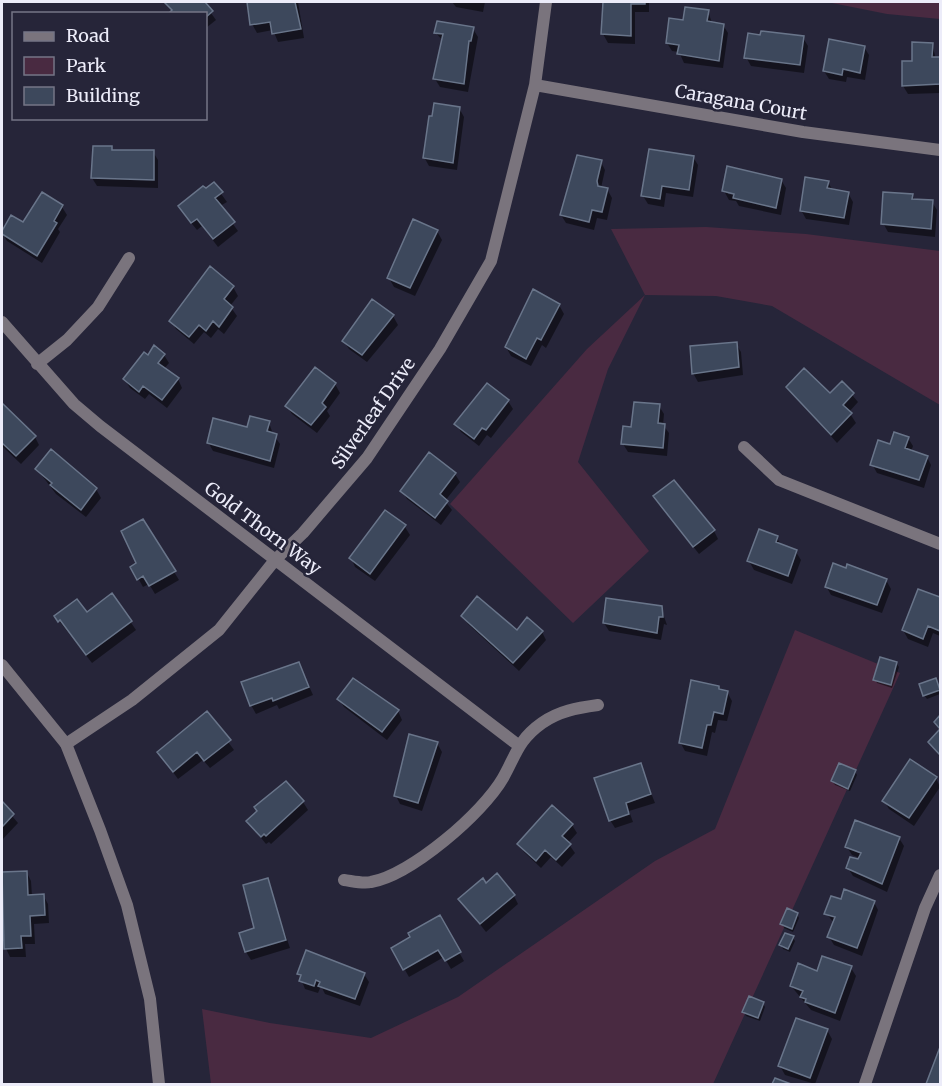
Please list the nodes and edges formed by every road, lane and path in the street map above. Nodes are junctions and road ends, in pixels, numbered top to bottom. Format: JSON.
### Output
{"nodes":[{"id":1,"x":546,"y":2,"type":"edge"},
{"id":2,"x":535,"y":85,"type":"junction"},
{"id":3,"x":940,"y":150,"type":"edge"},
{"id":4,"x":129,"y":258,"type":"dead end"},
{"id":5,"x":2,"y":322,"type":"edge"},
{"id":6,"x":37,"y":364,"type":"junction"},
{"id":7,"x":744,"y":447,"type":"dead end"},
{"id":8,"x":940,"y":544,"type":"edge"},
{"id":9,"x":275,"y":560,"type":"junction"},
{"id":10,"x":2,"y":665,"type":"edge"},
{"id":11,"x":598,"y":705,"type":"dead end"},
{"id":12,"x":66,"y":744,"type":"junction"},
{"id":13,"x":518,"y":745,"type":"junction"},
{"id":14,"x":940,"y":875,"type":"edge"},
{"id":15,"x":344,"y":880,"type":"dead end"},
{"id":16,"x":159,"y":1084,"type":"edge"},
{"id":17,"x":866,"y":1084,"type":"edge"}],
"edges":[{"from":1,"to":2,"type":"street","name":"Silverleaf Drive"},
{"from":2,"to":3,"type":"street","name":"Caragana Court"},
{"from":2,"to":9,"type":"street","name":"Silverleaf Drive"},
{"from":4,"to":6,"type":"street"},
{"from":5,"to":6,"type":"street","name":"Gold Thorn Way"},
{"from":6,"to":9,"type":"street","name":"Gold Thorn Way"},
{"from":7,"to":8,"type":"street"},
{"from":9,"to":12,"type":"street","name":"Silverleaf Drive"},
{"from":9,"to":13,"type":"street","name":"Gold Thorn Way"},
{"from":10,"to":12,"type":"street"},
{"from":11,"to":13,"type":"street"},
{"from":12,"to":16,"type":"street"},
{"from":13,"to":15,"type":"street"},
{"from":14,"to":17,"type":"street"}]}
